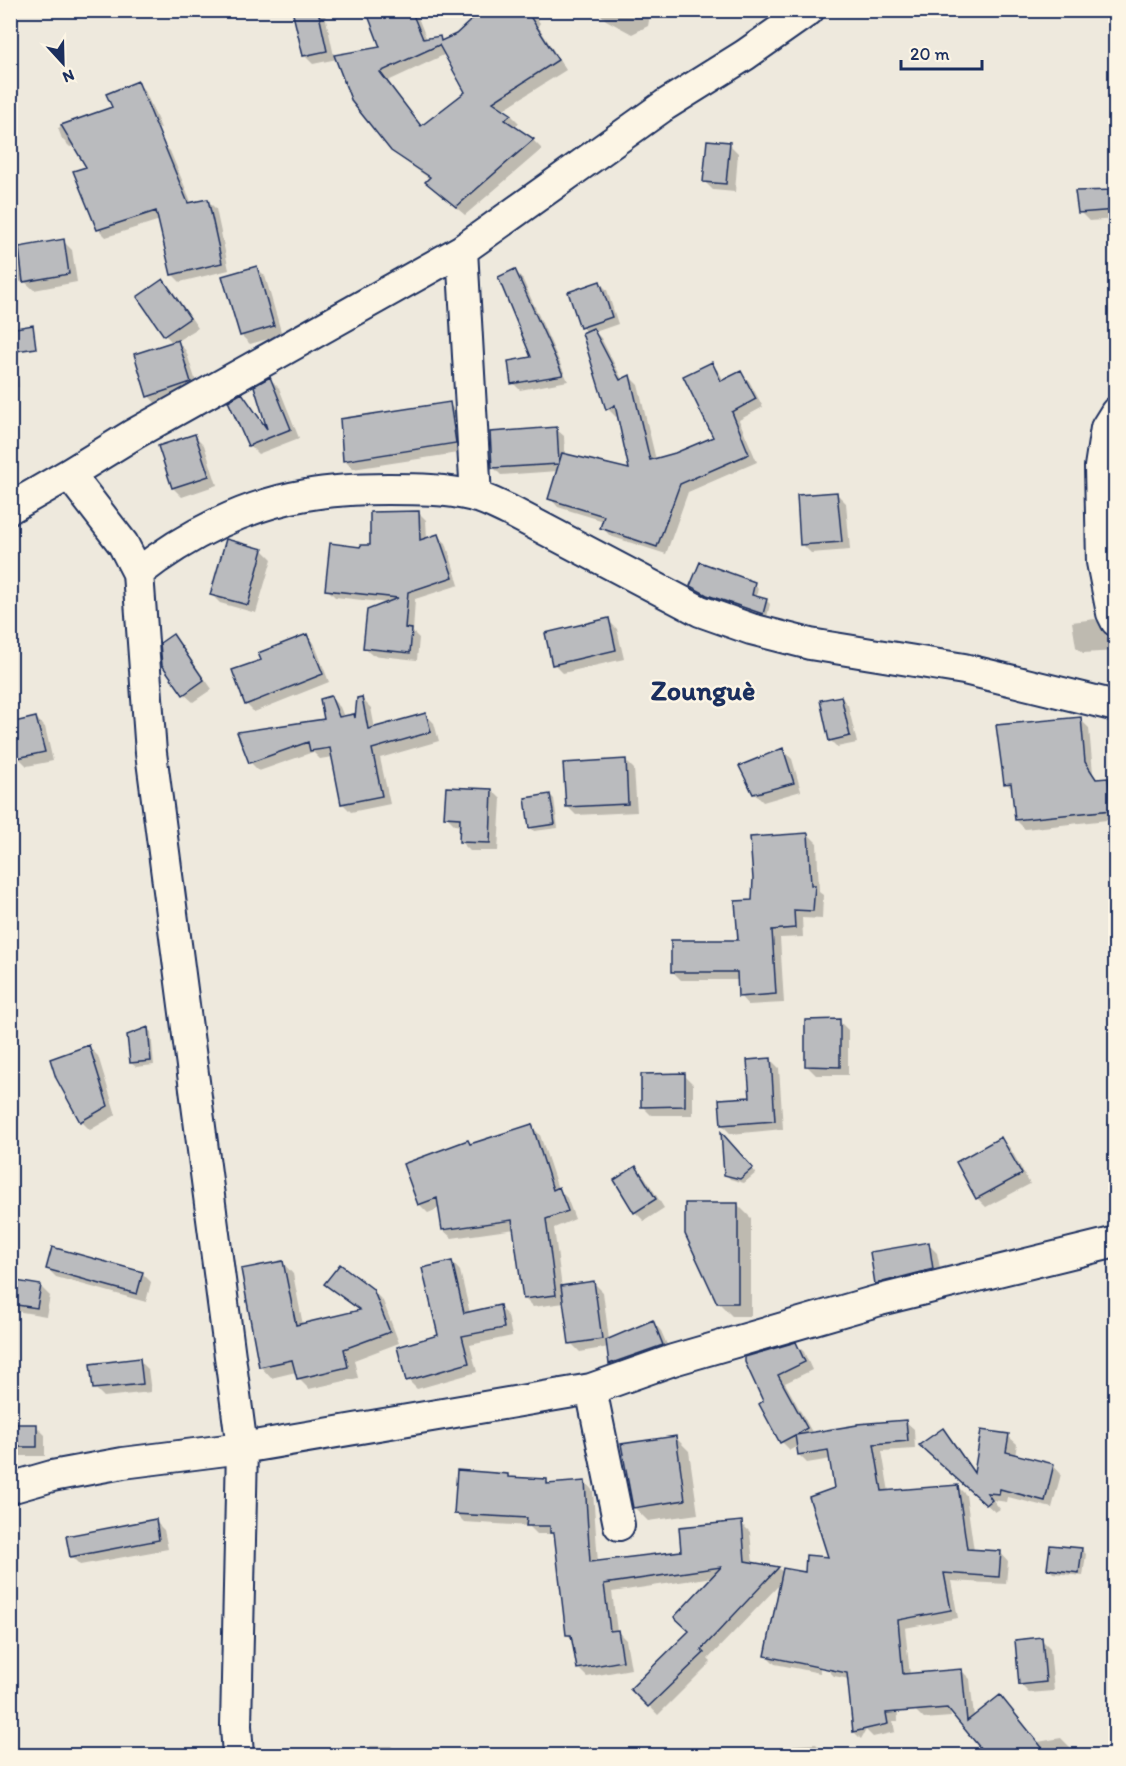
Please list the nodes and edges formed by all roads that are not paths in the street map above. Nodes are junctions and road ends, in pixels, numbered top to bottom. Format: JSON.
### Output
{"nodes":[{"id":1,"x":809,"y":10,"type":"edge"},
{"id":2,"x":462,"y":250,"type":"junction"},
{"id":3,"x":1116,"y":412,"type":"edge"},
{"id":4,"x":69,"y":474,"type":"junction"},
{"id":5,"x":476,"y":497,"type":"junction"},
{"id":6,"x":10,"y":508,"type":"edge"},
{"id":7,"x":138,"y":573,"type":"junction"},
{"id":8,"x":1116,"y":621,"type":"edge"},
{"id":9,"x":1116,"y":706,"type":"edge"},
{"id":10,"x":1116,"y":1242,"type":"edge"},
{"id":11,"x":591,"y":1389,"type":"junction"},
{"id":12,"x":242,"y":1448,"type":"junction"},
{"id":13,"x":10,"y":1488,"type":"edge"},
{"id":14,"x":619,"y":1525,"type":"dead end"},
{"id":15,"x":238,"y":1755,"type":"edge"}],
"edges":[{"from":1,"to":2,"type":"street"},
{"from":2,"to":4,"type":"street"},
{"from":2,"to":5,"type":"street"},
{"from":3,"to":8,"type":"street"},
{"from":4,"to":6,"type":"street"},
{"from":4,"to":7,"type":"street"},
{"from":5,"to":7,"type":"street"},
{"from":5,"to":9,"type":"street"},
{"from":7,"to":12,"type":"street"},
{"from":10,"to":11,"type":"street"},
{"from":11,"to":12,"type":"street"},
{"from":11,"to":14,"type":"street"},
{"from":12,"to":13,"type":"street"},
{"from":12,"to":15,"type":"street"}]}
